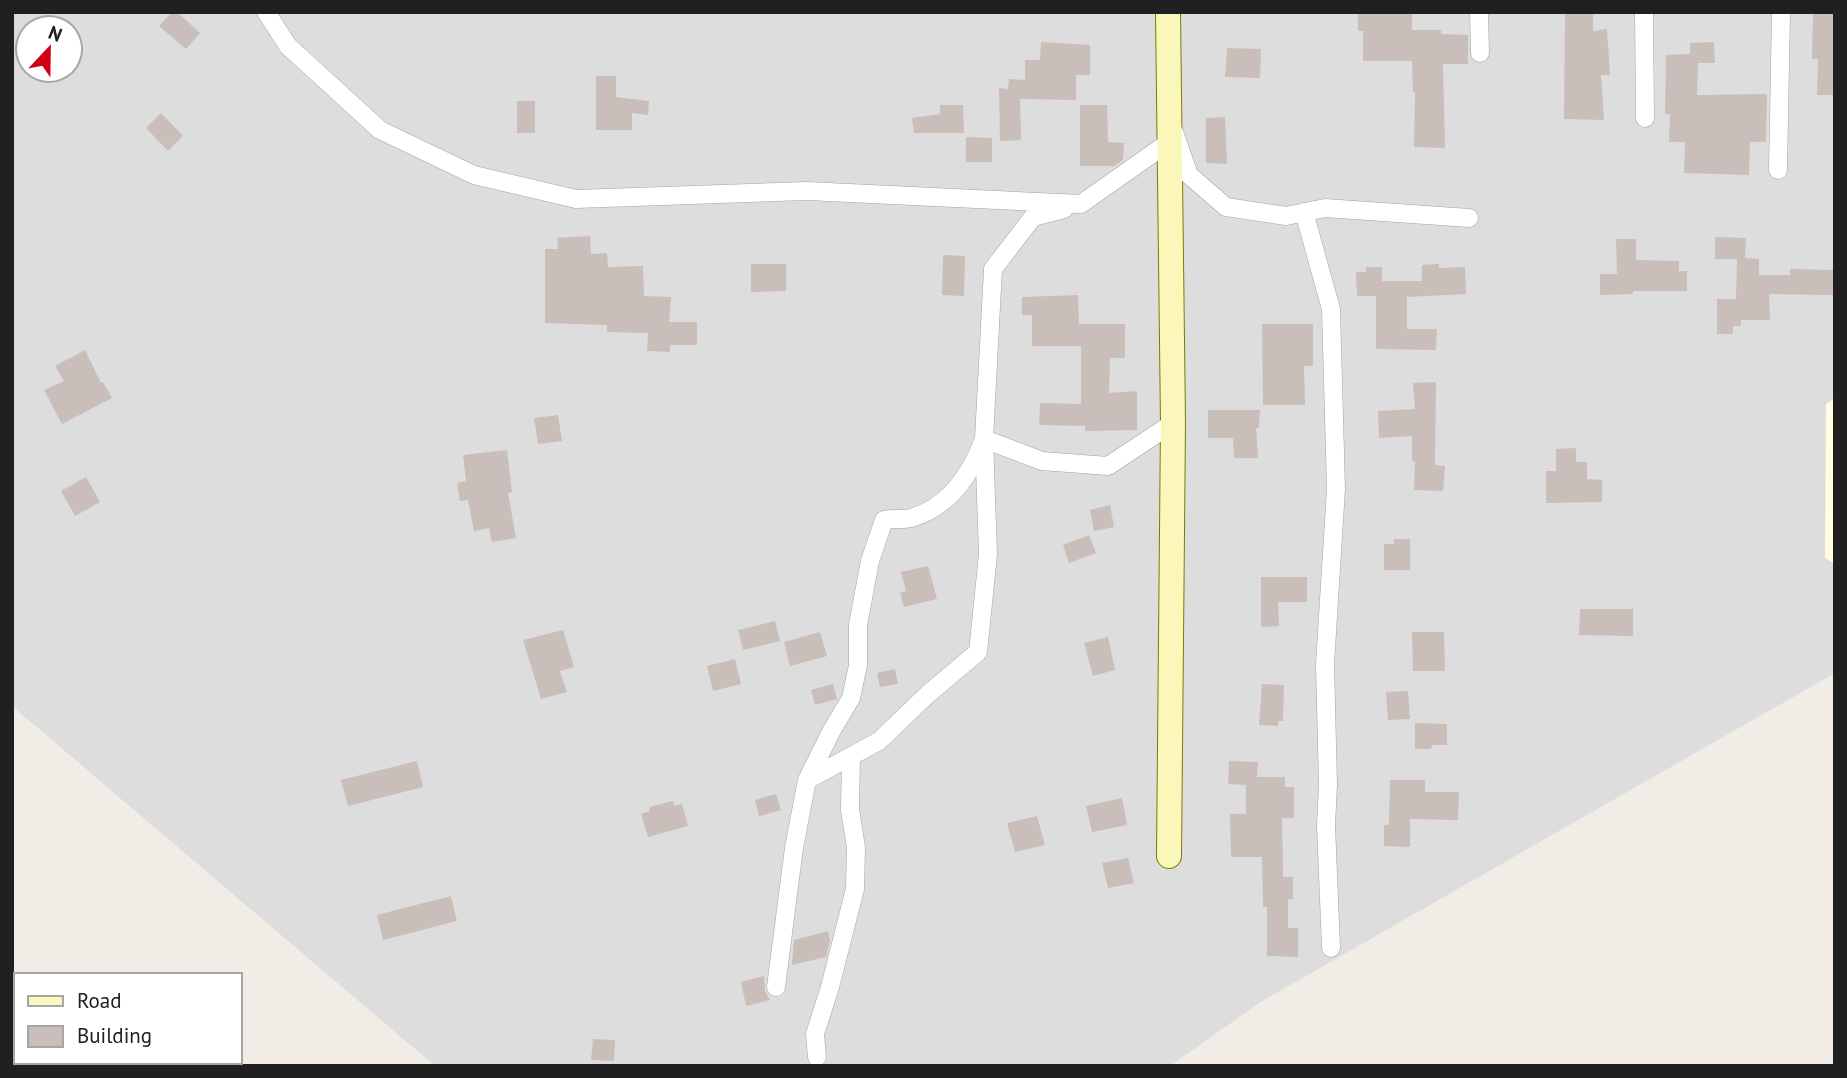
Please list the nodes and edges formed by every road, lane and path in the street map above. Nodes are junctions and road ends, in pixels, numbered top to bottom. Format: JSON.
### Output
{"nodes":[{"id":1,"x":266,"y":12,"type":"edge"},
{"id":2,"x":1168,"y":12,"type":"edge"},
{"id":3,"x":1479,"y":12,"type":"edge"},
{"id":4,"x":1644,"y":12,"type":"edge"},
{"id":5,"x":1781,"y":12,"type":"edge"},
{"id":6,"x":1480,"y":53,"type":"dead end"},
{"id":7,"x":1169,"y":117,"type":"junction"},
{"id":8,"x":1645,"y":118,"type":"dead end"},
{"id":9,"x":1169,"y":142,"type":"junction"},
{"id":10,"x":1778,"y":170,"type":"dead end"},
{"id":11,"x":1080,"y":204,"type":"junction"},
{"id":12,"x":1304,"y":212,"type":"junction"},
{"id":13,"x":1469,"y":218,"type":"dead end"},
{"id":14,"x":1173,"y":423,"type":"junction"},
{"id":15,"x":984,"y":439,"type":"junction"},
{"id":16,"x":851,"y":756,"type":"junction"},
{"id":17,"x":807,"y":780,"type":"junction"},
{"id":18,"x":1169,"y":856,"type":"dead end"},
{"id":19,"x":1331,"y":948,"type":"dead end"},
{"id":20,"x":776,"y":988,"type":"dead end"},
{"id":21,"x":817,"y":1057,"type":"dead end"}],
"edges":[{"from":1,"to":11,"type":"street"},
{"from":2,"to":7,"type":"street"},
{"from":3,"to":6,"type":"street"},
{"from":4,"to":8,"type":"street"},
{"from":5,"to":10,"type":"street"},
{"from":7,"to":9,"type":"street"},
{"from":7,"to":12,"type":"street"},
{"from":9,"to":11,"type":"street"},
{"from":9,"to":14,"type":"street"},
{"from":11,"to":15,"type":"street"},
{"from":12,"to":13,"type":"street"},
{"from":12,"to":19,"type":"street"},
{"from":14,"to":15,"type":"street"},
{"from":14,"to":18,"type":"street"},
{"from":15,"to":16,"type":"street"},
{"from":15,"to":17,"type":"street"},
{"from":16,"to":17,"type":"street"},
{"from":16,"to":21,"type":"street"},
{"from":17,"to":20,"type":"street"}]}
